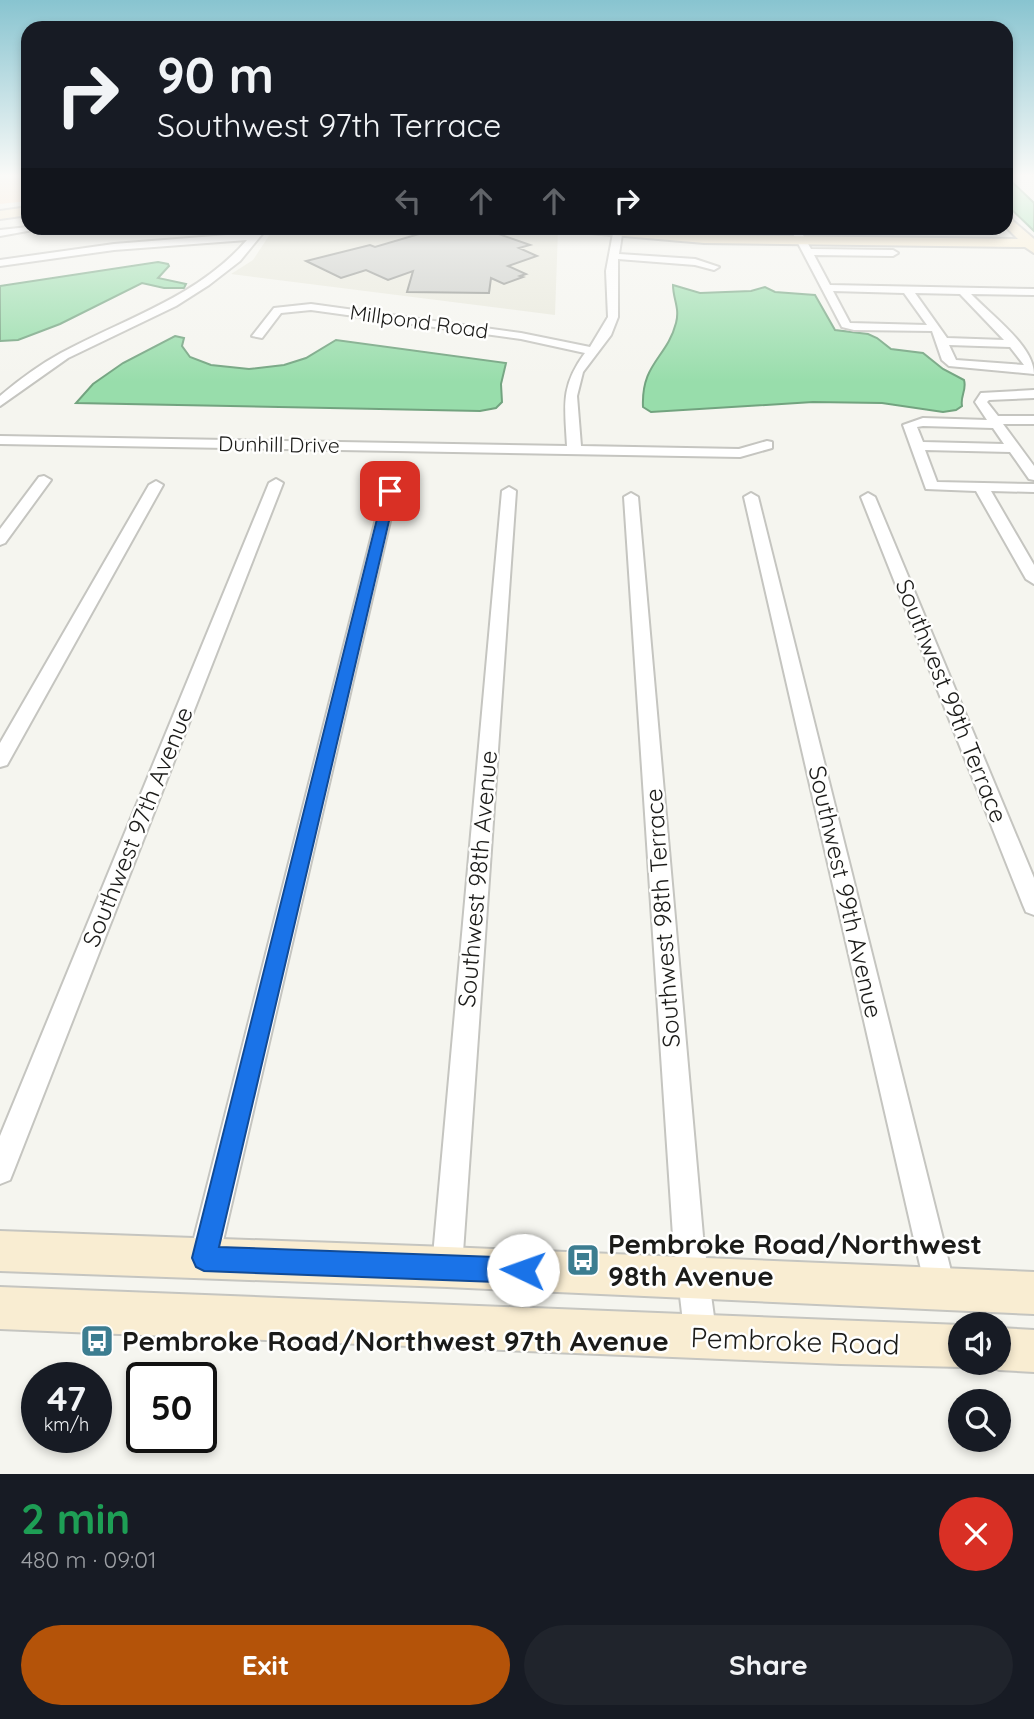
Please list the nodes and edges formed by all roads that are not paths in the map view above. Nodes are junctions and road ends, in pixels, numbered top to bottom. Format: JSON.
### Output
{"nodes":[{"id":1,"x":152,"y":244,"type":"edge"},
{"id":2,"x":250,"y":244,"type":"edge"},
{"id":3,"x":615,"y":244,"type":"edge"},
{"id":4,"x":804,"y":244,"type":"edge"},
{"id":5,"x":832,"y":244,"type":"edge"},
{"id":6,"x":1026,"y":244,"type":"edge"},
{"id":7,"x":892,"y":253,"type":"dead end"},
{"id":8,"x":612,"y":256,"type":"junction"},
{"id":9,"x":0,"y":263,"type":"edge"},
{"id":10,"x":1031,"y":263,"type":"dead end"},
{"id":11,"x":714,"y":267,"type":"dead end"},
{"id":12,"x":828,"y":288,"type":"junction"},
{"id":13,"x":907,"y":289,"type":"junction"},
{"id":14,"x":963,"y":290,"type":"junction"},
{"id":15,"x":1034,"y":292,"type":"edge"},
{"id":16,"x":934,"y":328,"type":"junction"},
{"id":17,"x":258,"y":336,"type":"dead end"},
{"id":18,"x":941,"y":341,"type":"junction"},
{"id":19,"x":1014,"y":344,"type":"junction"},
{"id":20,"x":591,"y":351,"type":"junction"},
{"id":21,"x":1034,"y":369,"type":"edge"},
{"id":22,"x":0,"y":382,"type":"edge"},
{"id":23,"x":25,"y":382,"type":"junction"},
{"id":24,"x":1034,"y":394,"type":"edge"},
{"id":25,"x":0,"y":401,"type":"edge"},
{"id":26,"x":1034,"y":420,"type":"edge"},
{"id":27,"x":996,"y":422,"type":"junction"},
{"id":28,"x":0,"y":440,"type":"edge"},
{"id":29,"x":767,"y":445,"type":"dead end"},
{"id":30,"x":916,"y":446,"type":"junction"},
{"id":31,"x":1014,"y":448,"type":"junction"},
{"id":32,"x":574,"y":450,"type":"junction"},
{"id":33,"x":1034,"y":476,"type":"edge"},
{"id":34,"x":44,"y":480,"type":"dead end"},
{"id":35,"x":276,"y":483,"type":"dead end"},
{"id":36,"x":156,"y":485,"type":"dead end"},
{"id":37,"x":930,"y":486,"type":"joint"},
{"id":38,"x":981,"y":487,"type":"junction"},
{"id":39,"x":1034,"y":488,"type":"edge"},
{"id":40,"x":390,"y":491,"type":"dead end"},
{"id":41,"x":509,"y":491,"type":"dead end"},
{"id":42,"x":631,"y":497,"type":"dead end"},
{"id":43,"x":751,"y":497,"type":"dead end"},
{"id":44,"x":869,"y":497,"type":"dead end"},
{"id":45,"x":0,"y":540,"type":"edge"},
{"id":46,"x":1034,"y":579,"type":"edge"},
{"id":47,"x":0,"y":760,"type":"edge"},
{"id":48,"x":1034,"y":905,"type":"edge"},
{"id":49,"x":0,"y":1170,"type":"edge"},
{"id":50,"x":0,"y":1251,"type":"edge"},
{"id":51,"x":204,"y":1258,"type":"junction"},
{"id":52,"x":447,"y":1267,"type":"junction"},
{"id":53,"x":695,"y":1279,"type":"junction"},
{"id":54,"x":940,"y":1287,"type":"junction"},
{"id":55,"x":1034,"y":1293,"type":"edge"},
{"id":56,"x":0,"y":1308,"type":"edge"},
{"id":57,"x":701,"y":1339,"type":"junction"},
{"id":58,"x":948,"y":1346,"type":"edge"},
{"id":59,"x":1011,"y":1350,"type":"edge"},
{"id":60,"x":1034,"y":1351,"type":"edge"}],
"edges":[{"from":1,"to":9,"type":"street"},
{"from":2,"to":23,"type":"street"},
{"from":3,"to":8,"type":"street"},
{"from":4,"to":12,"type":"street"},
{"from":5,"to":7,"type":"street"},
{"from":6,"to":10,"type":"main road"},
{"from":8,"to":11,"type":"street"},
{"from":8,"to":20,"type":"street"},
{"from":12,"to":13,"type":"street"},
{"from":12,"to":16,"type":"street"},
{"from":13,"to":14,"type":"street"},
{"from":13,"to":16,"type":"street"},
{"from":14,"to":15,"type":"street"},
{"from":14,"to":19,"type":"street"},
{"from":16,"to":18,"type":"street"},
{"from":17,"to":20,"type":"street","name":"Millpond Road"},
{"from":18,"to":19,"type":"street"},
{"from":18,"to":21,"type":"street"},
{"from":19,"to":21,"type":"street"},
{"from":20,"to":32,"type":"street"},
{"from":22,"to":23,"type":"street"},
{"from":23,"to":25,"type":"street"},
{"from":24,"to":27,"type":"street"},
{"from":26,"to":27,"type":"street"},
{"from":27,"to":30,"type":"street"},
{"from":27,"to":31,"type":"street"},
{"from":28,"to":32,"type":"street","name":"Dunhill Drive"},
{"from":29,"to":32,"type":"street","name":"Dunhill Drive"},
{"from":30,"to":31,"type":"street"},
{"from":30,"to":37,"type":"street"},
{"from":31,"to":33,"type":"street"},
{"from":34,"to":45,"type":"street"},
{"from":35,"to":49,"type":"street","name":"Southwest 97th Avenue"},
{"from":36,"to":47,"type":"street"},
{"from":37,"to":38,"type":"street"},
{"from":38,"to":39,"type":"street"},
{"from":38,"to":46,"type":"street"},
{"from":40,"to":51,"type":"street"},
{"from":41,"to":52,"type":"street","name":"Southwest 98th Avenue"},
{"from":42,"to":53,"type":"street","name":"Southwest 98th Terrace"},
{"from":43,"to":54,"type":"street","name":"Southwest 99th Avenue"},
{"from":44,"to":48,"type":"street","name":"Southwest 99th Terrace"},
{"from":50,"to":51,"type":"main road"},
{"from":51,"to":52,"type":"main road"},
{"from":52,"to":53,"type":"main road"},
{"from":53,"to":54,"type":"main road"},
{"from":53,"to":57,"type":"street","name":"Southwest 98th Terrace"},
{"from":54,"to":55,"type":"main road"},
{"from":56,"to":57,"type":"main road","name":"Pembroke Road"},
{"from":57,"to":58,"type":"main road","name":"Pembroke Road"},
{"from":59,"to":60,"type":"main road"}]}
